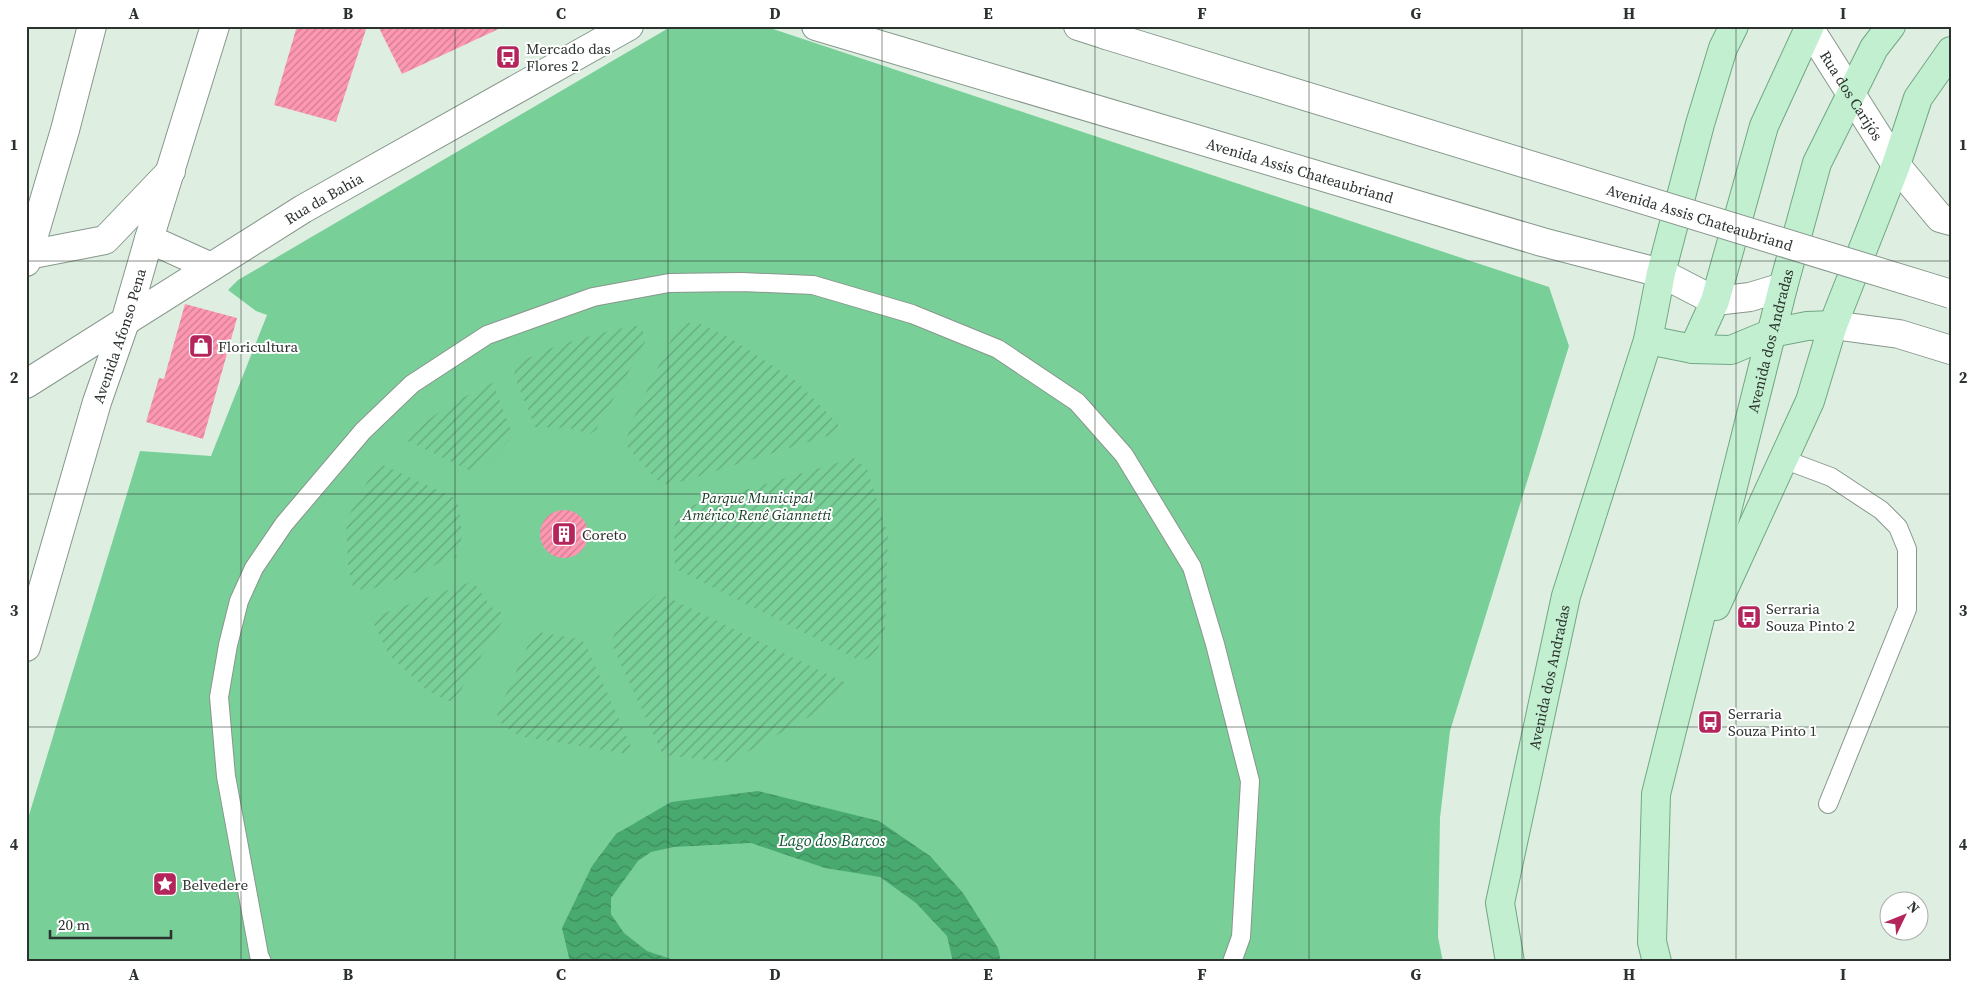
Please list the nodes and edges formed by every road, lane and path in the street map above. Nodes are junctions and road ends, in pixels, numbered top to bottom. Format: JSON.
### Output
{"nodes":[{"id":1,"x":92,"y":26,"type":"edge"},
{"id":2,"x":215,"y":26,"type":"edge"},
{"id":3,"x":629,"y":26,"type":"edge"},
{"id":4,"x":816,"y":26,"type":"edge"},
{"id":5,"x":1078,"y":26,"type":"edge"},
{"id":6,"x":1734,"y":26,"type":"edge"},
{"id":7,"x":1890,"y":26,"type":"edge"},
{"id":8,"x":1809,"y":27,"type":"edge"},
{"id":9,"x":1951,"y":51,"type":"edge"},
{"id":10,"x":1852,"y":95,"type":"junction"},
{"id":11,"x":1896,"y":165,"type":"junction"},
{"id":12,"x":171,"y":171,"type":"junction"},
{"id":13,"x":1951,"y":221,"type":"edge"},
{"id":14,"x":149,"y":239,"type":"junction"},
{"id":15,"x":27,"y":257,"type":"edge"},
{"id":16,"x":211,"y":267,"type":"junction"},
{"id":17,"x":1661,"y":273,"type":"junction"},
{"id":18,"x":1783,"y":287,"type":"junction"},
{"id":19,"x":1951,"y":294,"type":"edge"},
{"id":20,"x":1715,"y":301,"type":"junction"},
{"id":21,"x":125,"y":322,"type":"junction"},
{"id":22,"x":1833,"y":325,"type":"junction"},
{"id":23,"x":1772,"y":333,"type":"junction"},
{"id":24,"x":1648,"y":340,"type":"junction"},
{"id":25,"x":1694,"y":349,"type":"junction"},
{"id":26,"x":1951,"y":350,"type":"edge"},
{"id":27,"x":26,"y":384,"type":"edge"},
{"id":28,"x":1783,"y":459,"type":"junction"},
{"id":29,"x":26,"y":647,"type":"edge"},
{"id":30,"x":1687,"y":669,"type":"junction"},
{"id":31,"x":1828,"y":804,"type":"dead end"},
{"id":32,"x":262,"y":962,"type":"edge"},
{"id":33,"x":1232,"y":962,"type":"edge"},
{"id":34,"x":1510,"y":962,"type":"edge"},
{"id":35,"x":1657,"y":962,"type":"edge"}],
"edges":[{"from":1,"to":15,"type":"street"},
{"from":2,"to":12,"type":"street","name":"Avenida Afonso Pena"},
{"from":3,"to":16,"type":"street","name":"Rua da Bahia"},
{"from":4,"to":17,"type":"street","name":"Avenida Assis Chateaubriand"},
{"from":5,"to":19,"type":"street","name":"Avenida Assis Chateaubriand","bridge":true},
{"from":6,"to":17,"type":"main road","name":"Avenida dos Andradas"},
{"from":7,"to":10,"type":"main road","name":"Avenida dos Andradas"},
{"from":8,"to":10,"type":"street","name":"Rua dos Carijós"},
{"from":8,"to":20,"type":"main road"},
{"from":9,"to":11,"type":"main road","name":"Avenida dos Andradas"},
{"from":10,"to":11,"type":"street","name":"Rua dos Carijós"},
{"from":10,"to":18,"type":"main road","name":"Avenida dos Andradas"},
{"from":11,"to":13,"type":"street"},
{"from":11,"to":22,"type":"main road","name":"Avenida dos Andradas"},
{"from":12,"to":14,"type":"street","name":"Avenida Afonso Pena"},
{"from":12,"to":15,"type":"street"},
{"from":14,"to":16,"type":"street"},
{"from":14,"to":21,"type":"street","name":"Avenida Afonso Pena"},
{"from":16,"to":21,"type":"street","name":"Rua da Bahia"},
{"from":17,"to":20,"type":"street","name":"Avenida Assis Chateaubriand"},
{"from":17,"to":24,"type":"main road","name":"Avenida dos Andradas"},
{"from":18,"to":20,"type":"street"},
{"from":18,"to":23,"type":"main road","name":"Avenida dos Andradas"},
{"from":20,"to":25,"type":"main road"},
{"from":21,"to":27,"type":"street","name":"Rua da Bahia"},
{"from":21,"to":29,"type":"street","name":"Avenida Afonso Pena"},
{"from":22,"to":23,"type":"main road"},
{"from":22,"to":26,"type":"street"},
{"from":22,"to":28,"type":"main road","name":"Avenida dos Andradas"},
{"from":23,"to":25,"type":"main road"},
{"from":23,"to":30,"type":"main road","name":"Avenida dos Andradas"},
{"from":24,"to":25,"type":"main road"},
{"from":24,"to":34,"type":"main road","name":"Avenida dos Andradas"},
{"from":28,"to":30,"type":"main road","name":"Avenida dos Andradas"},
{"from":28,"to":31,"type":"lane"},
{"from":30,"to":35,"type":"main road","name":"Avenida dos Andradas"},
{"from":32,"to":33,"type":"lane"}]}
